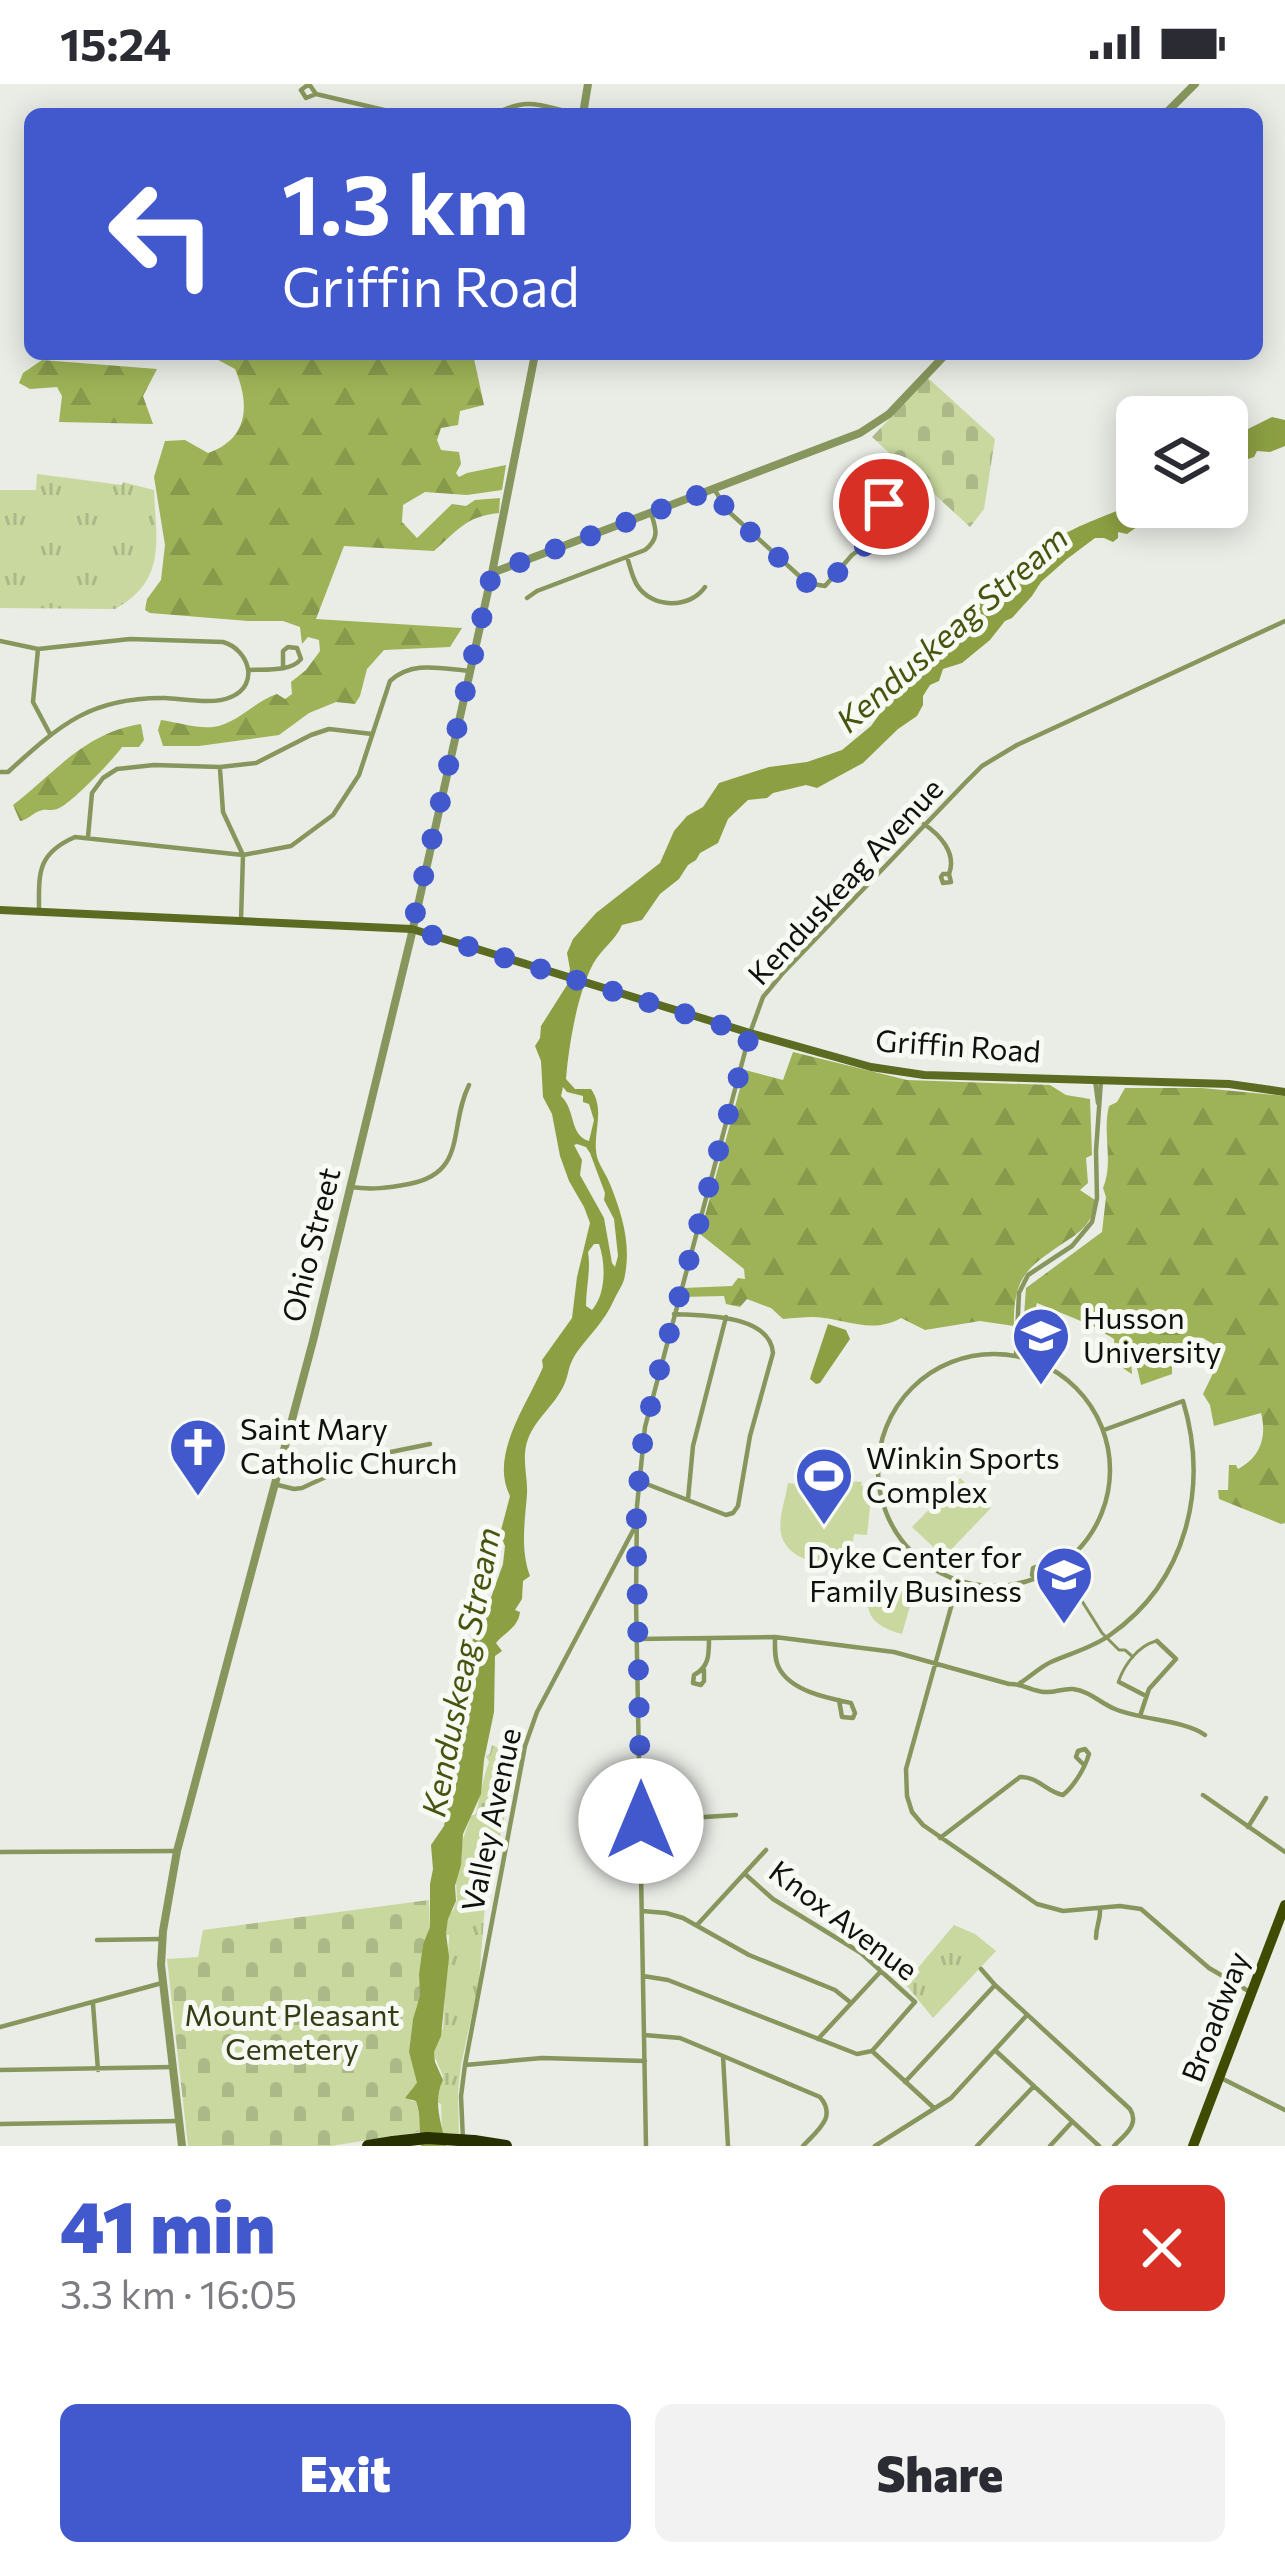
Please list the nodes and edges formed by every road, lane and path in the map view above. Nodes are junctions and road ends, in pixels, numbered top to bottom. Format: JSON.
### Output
{"nodes":[{"id":1,"x":1195,"y":84,"type":"edge"},
{"id":2,"x":316,"y":94,"type":"dead end"},
{"id":3,"x":376,"y":108,"type":"edge"},
{"id":4,"x":506,"y":108,"type":"edge"},
{"id":5,"x":552,"y":108,"type":"edge"},
{"id":6,"x":1171,"y":108,"type":"edge"},
{"id":7,"x":534,"y":360,"type":"edge"},
{"id":8,"x":940,"y":360,"type":"edge"},
{"id":9,"x":714,"y":489,"type":"junction"},
{"id":10,"x":889,"y":503,"type":"dead end"},
{"id":11,"x":651,"y":513,"type":"junction"},
{"id":12,"x":627,"y":557,"type":"junction"},
{"id":13,"x":492,"y":573,"type":"junction"},
{"id":14,"x":705,"y":587,"type":"dead end"},
{"id":15,"x":526,"y":598,"type":"dead end"},
{"id":16,"x":1285,"y":621,"type":"edge"},
{"id":17,"x":0,"y":641,"type":"edge"},
{"id":18,"x":38,"y":649,"type":"junction"},
{"id":19,"x":283,"y":667,"type":"dead end"},
{"id":20,"x":249,"y":670,"type":"junction"},
{"id":21,"x":470,"y":671,"type":"junction"},
{"id":22,"x":50,"y":734,"type":"junction"},
{"id":23,"x":373,"y":735,"type":"junction"},
{"id":24,"x":220,"y":766,"type":"junction"},
{"id":25,"x":0,"y":772,"type":"edge"},
{"id":26,"x":924,"y":824,"type":"junction"},
{"id":27,"x":88,"y":837,"type":"junction"},
{"id":28,"x":243,"y":855,"type":"junction"},
{"id":29,"x":950,"y":874,"type":"dead end"},
{"id":30,"x":0,"y":910,"type":"edge"},
{"id":31,"x":38,"y":912,"type":"junction"},
{"id":32,"x":241,"y":920,"type":"junction"},
{"id":33,"x":412,"y":929,"type":"junction"},
{"id":34,"x":750,"y":1034,"type":"junction"},
{"id":35,"x":1098,"y":1080,"type":"junction"},
{"id":36,"x":469,"y":1085,"type":"dead end"},
{"id":37,"x":1285,"y":1092,"type":"edge"},
{"id":38,"x":351,"y":1187,"type":"junction"},
{"id":39,"x":674,"y":1314,"type":"junction"},
{"id":40,"x":727,"y":1317,"type":"junction"},
{"id":41,"x":1016,"y":1357,"type":"junction"},
{"id":42,"x":1103,"y":1431,"type":"junction"},
{"id":43,"x":430,"y":1444,"type":"dead end"},
{"id":44,"x":639,"y":1480,"type":"junction"},
{"id":45,"x":274,"y":1484,"type":"junction"},
{"id":46,"x":688,"y":1501,"type":"junction"},
{"id":47,"x":636,"y":1525,"type":"junction"},
{"id":48,"x":1060,"y":1566,"type":"junction"},
{"id":49,"x":958,"y":1581,"type":"junction"},
{"id":50,"x":775,"y":1637,"type":"junction"},
{"id":51,"x":1108,"y":1637,"type":"junction"},
{"id":52,"x":638,"y":1639,"type":"junction"},
{"id":53,"x":710,"y":1639,"type":"junction"},
{"id":54,"x":1157,"y":1641,"type":"joint"},
{"id":55,"x":1133,"y":1657,"type":"junction"},
{"id":56,"x":935,"y":1663,"type":"junction"},
{"id":57,"x":704,"y":1670,"type":"dead end"},
{"id":58,"x":1119,"y":1682,"type":"joint"},
{"id":59,"x":1020,"y":1683,"type":"junction"},
{"id":60,"x":1147,"y":1696,"type":"junction"},
{"id":61,"x":839,"y":1700,"type":"dead end"},
{"id":62,"x":1140,"y":1715,"type":"junction"},
{"id":63,"x":1205,"y":1735,"type":"dead end"},
{"id":64,"x":1084,"y":1765,"type":"dead end"},
{"id":65,"x":1203,"y":1795,"type":"dead end"},
{"id":66,"x":1266,"y":1798,"type":"dead end"},
{"id":67,"x":736,"y":1815,"type":"dead end"},
{"id":68,"x":641,"y":1821,"type":"junction"},
{"id":69,"x":1248,"y":1827,"type":"junction"},
{"id":70,"x":940,"y":1838,"type":"junction"},
{"id":71,"x":177,"y":1850,"type":"junction"},
{"id":72,"x":766,"y":1850,"type":"dead end"},
{"id":73,"x":0,"y":1852,"type":"edge"},
{"id":74,"x":1285,"y":1852,"type":"edge"},
{"id":75,"x":745,"y":1874,"type":"junction"},
{"id":76,"x":1285,"y":1905,"type":"edge"},
{"id":77,"x":1100,"y":1908,"type":"junction"},
{"id":78,"x":642,"y":1912,"type":"junction"},
{"id":79,"x":697,"y":1925,"type":"junction"},
{"id":80,"x":1096,"y":1938,"type":"dead end"},
{"id":81,"x":162,"y":1939,"type":"junction"},
{"id":82,"x":97,"y":1940,"type":"dead end"},
{"id":83,"x":981,"y":1969,"type":"dead end"},
{"id":84,"x":882,"y":1970,"type":"junction"},
{"id":85,"x":643,"y":1976,"type":"junction"},
{"id":86,"x":162,"y":1982,"type":"junction"},
{"id":87,"x":994,"y":1985,"type":"junction"},
{"id":88,"x":1250,"y":1992,"type":"junction"},
{"id":89,"x":93,"y":2002,"type":"junction"},
{"id":90,"x":850,"y":2002,"type":"junction"},
{"id":91,"x":1027,"y":2015,"type":"junction"},
{"id":92,"x":0,"y":2027,"type":"edge"},
{"id":93,"x":644,"y":2036,"type":"junction"},
{"id":94,"x":818,"y":2039,"type":"junction"},
{"id":95,"x":872,"y":2051,"type":"junction"},
{"id":96,"x":996,"y":2051,"type":"junction"},
{"id":97,"x":723,"y":2056,"type":"junction"},
{"id":98,"x":644,"y":2061,"type":"junction"},
{"id":99,"x":465,"y":2065,"type":"junction"},
{"id":100,"x":173,"y":2067,"type":"junction"},
{"id":101,"x":0,"y":2070,"type":"edge"},
{"id":102,"x":98,"y":2070,"type":"junction"},
{"id":103,"x":1219,"y":2077,"type":"junction"},
{"id":104,"x":904,"y":2081,"type":"junction"},
{"id":105,"x":1034,"y":2086,"type":"junction"},
{"id":106,"x":936,"y":2109,"type":"junction"},
{"id":107,"x":1285,"y":2110,"type":"edge"},
{"id":108,"x":179,"y":2121,"type":"junction"},
{"id":109,"x":1072,"y":2122,"type":"junction"},
{"id":110,"x":0,"y":2124,"type":"edge"},
{"id":111,"x":399,"y":2144,"type":"edge"},
{"id":112,"x":467,"y":2144,"type":"edge"},
{"id":113,"x":877,"y":2145,"type":"edge"},
{"id":114,"x":182,"y":2146,"type":"edge"},
{"id":115,"x":368,"y":2146,"type":"edge"},
{"id":116,"x":506,"y":2146,"type":"edge"},
{"id":117,"x":646,"y":2146,"type":"edge"},
{"id":118,"x":728,"y":2146,"type":"edge"},
{"id":119,"x":803,"y":2146,"type":"edge"},
{"id":120,"x":977,"y":2146,"type":"edge"},
{"id":121,"x":1049,"y":2146,"type":"edge"},
{"id":122,"x":1099,"y":2146,"type":"edge"},
{"id":123,"x":1114,"y":2146,"type":"edge"},
{"id":124,"x":1193,"y":2146,"type":"edge"}],
"edges":[{"from":1,"to":6,"type":"street"},
{"from":2,"to":3,"type":"street"},
{"from":4,"to":5,"type":"street"},
{"from":7,"to":13,"type":"street","name":"Ohio Street"},
{"from":8,"to":9,"type":"street"},
{"from":9,"to":10,"type":"street"},
{"from":9,"to":11,"type":"street"},
{"from":11,"to":12,"type":"street"},
{"from":11,"to":13,"type":"street"},
{"from":12,"to":14,"type":"street"},
{"from":12,"to":15,"type":"street"},
{"from":13,"to":21,"type":"street","name":"Ohio Street"},
{"from":16,"to":26,"type":"street","name":"Kenduskeag Avenue"},
{"from":17,"to":18,"type":"street"},
{"from":18,"to":20,"type":"street"},
{"from":18,"to":22,"type":"street"},
{"from":19,"to":20,"type":"street"},
{"from":20,"to":22,"type":"street"},
{"from":21,"to":23,"type":"street"},
{"from":21,"to":33,"type":"street","name":"Ohio Street"},
{"from":22,"to":25,"type":"street"},
{"from":23,"to":24,"type":"street"},
{"from":23,"to":28,"type":"street"},
{"from":24,"to":27,"type":"street"},
{"from":24,"to":28,"type":"street"},
{"from":26,"to":29,"type":"street"},
{"from":26,"to":34,"type":"street","name":"Kenduskeag Avenue"},
{"from":27,"to":28,"type":"street"},
{"from":27,"to":31,"type":"street"},
{"from":28,"to":32,"type":"street"},
{"from":30,"to":31,"type":"main road","name":"Griffin Road"},
{"from":31,"to":32,"type":"main road","name":"Griffin Road"},
{"from":32,"to":33,"type":"main road","name":"Griffin Road"},
{"from":33,"to":34,"type":"main road","name":"Griffin Road"},
{"from":33,"to":38,"type":"street","name":"Ohio Street"},
{"from":34,"to":35,"type":"main road","name":"Griffin Road"},
{"from":34,"to":39,"type":"street","name":"Kenduskeag Avenue"},
{"from":35,"to":37,"type":"main road","name":"Griffin Road"},
{"from":35,"to":41,"type":"street"},
{"from":36,"to":38,"type":"street"},
{"from":38,"to":45,"type":"street","name":"Ohio Street"},
{"from":39,"to":40,"type":"street"},
{"from":39,"to":44,"type":"street","name":"Kenduskeag Avenue"},
{"from":40,"to":46,"type":"street"},
{"from":40,"to":46,"type":"street"},
{"from":41,"to":42,"type":"street"},
{"from":41,"to":49,"type":"street"},
{"from":42,"to":48,"type":"street"},
{"from":42,"to":51,"type":"street"},
{"from":43,"to":45,"type":"street"},
{"from":44,"to":46,"type":"street"},
{"from":44,"to":47,"type":"street","name":"Kenduskeag Avenue"},
{"from":45,"to":71,"type":"street","name":"Ohio Street"},
{"from":47,"to":52,"type":"street","name":"Kenduskeag Avenue"},
{"from":47,"to":99,"type":"street","name":"Valley Avenue"},
{"from":48,"to":49,"type":"street"},
{"from":48,"to":51,"type":"street"},
{"from":49,"to":56,"type":"street"},
{"from":50,"to":53,"type":"street"},
{"from":50,"to":56,"type":"street"},
{"from":50,"to":61,"type":"street"},
{"from":51,"to":55,"type":"street"},
{"from":51,"to":59,"type":"street"},
{"from":52,"to":53,"type":"street"},
{"from":52,"to":68,"type":"street","name":"Kenduskeag Avenue"},
{"from":53,"to":57,"type":"street"},
{"from":54,"to":55,"type":"street"},
{"from":54,"to":60,"type":"street"},
{"from":55,"to":58,"type":"street"},
{"from":56,"to":59,"type":"street"},
{"from":56,"to":70,"type":"street"},
{"from":58,"to":60,"type":"street"},
{"from":59,"to":62,"type":"street"},
{"from":60,"to":62,"type":"street"},
{"from":62,"to":63,"type":"street"},
{"from":64,"to":70,"type":"street"},
{"from":65,"to":69,"type":"street"},
{"from":66,"to":69,"type":"street"},
{"from":67,"to":68,"type":"street"},
{"from":68,"to":78,"type":"street","name":"Kenduskeag Avenue"},
{"from":69,"to":74,"type":"street"},
{"from":70,"to":77,"type":"street"},
{"from":71,"to":73,"type":"street"},
{"from":71,"to":81,"type":"street","name":"Ohio Street"},
{"from":72,"to":75,"type":"street"},
{"from":75,"to":79,"type":"street"},
{"from":75,"to":84,"type":"street","name":"Knox Avenue"},
{"from":76,"to":88,"type":"main road","name":"Broadway"},
{"from":77,"to":80,"type":"street"},
{"from":77,"to":88,"type":"street"},
{"from":78,"to":79,"type":"street"},
{"from":78,"to":85,"type":"street","name":"Kenduskeag Avenue"},
{"from":79,"to":90,"type":"street"},
{"from":81,"to":82,"type":"street"},
{"from":81,"to":86,"type":"street","name":"Ohio Street"},
{"from":83,"to":87,"type":"street"},
{"from":84,"to":90,"type":"street"},
{"from":84,"to":95,"type":"street","name":"Knox Avenue"},
{"from":85,"to":93,"type":"street","name":"Kenduskeag Avenue"},
{"from":85,"to":94,"type":"street"},
{"from":86,"to":89,"type":"street"},
{"from":86,"to":100,"type":"street","name":"Ohio Street"},
{"from":87,"to":91,"type":"street"},
{"from":87,"to":104,"type":"street"},
{"from":88,"to":103,"type":"main road","name":"Broadway"},
{"from":89,"to":92,"type":"street"},
{"from":89,"to":102,"type":"street"},
{"from":90,"to":94,"type":"street"},
{"from":91,"to":96,"type":"street"},
{"from":91,"to":123,"type":"street"},
{"from":93,"to":97,"type":"street"},
{"from":93,"to":98,"type":"street","name":"Kenduskeag Avenue"},
{"from":94,"to":95,"type":"street"},
{"from":95,"to":104,"type":"street"},
{"from":96,"to":105,"type":"street"},
{"from":96,"to":106,"type":"street"},
{"from":97,"to":118,"type":"street"},
{"from":97,"to":119,"type":"street"},
{"from":98,"to":99,"type":"street"},
{"from":98,"to":117,"type":"street","name":"Kenduskeag Avenue"},
{"from":99,"to":112,"type":"street","name":"Valley Avenue"},
{"from":100,"to":102,"type":"street"},
{"from":100,"to":108,"type":"street","name":"Ohio Street"},
{"from":101,"to":102,"type":"street"},
{"from":103,"to":107,"type":"street"},
{"from":103,"to":124,"type":"main road","name":"Broadway"},
{"from":104,"to":106,"type":"street"},
{"from":105,"to":109,"type":"street"},
{"from":105,"to":120,"type":"street"},
{"from":106,"to":113,"type":"street"},
{"from":108,"to":110,"type":"street"},
{"from":108,"to":114,"type":"street","name":"Ohio Street"},
{"from":109,"to":121,"type":"street"},
{"from":109,"to":122,"type":"street"},
{"from":111,"to":112,"type":"highway","bridge":true},
{"from":111,"to":115,"type":"highway"},
{"from":112,"to":116,"type":"highway"}]}
